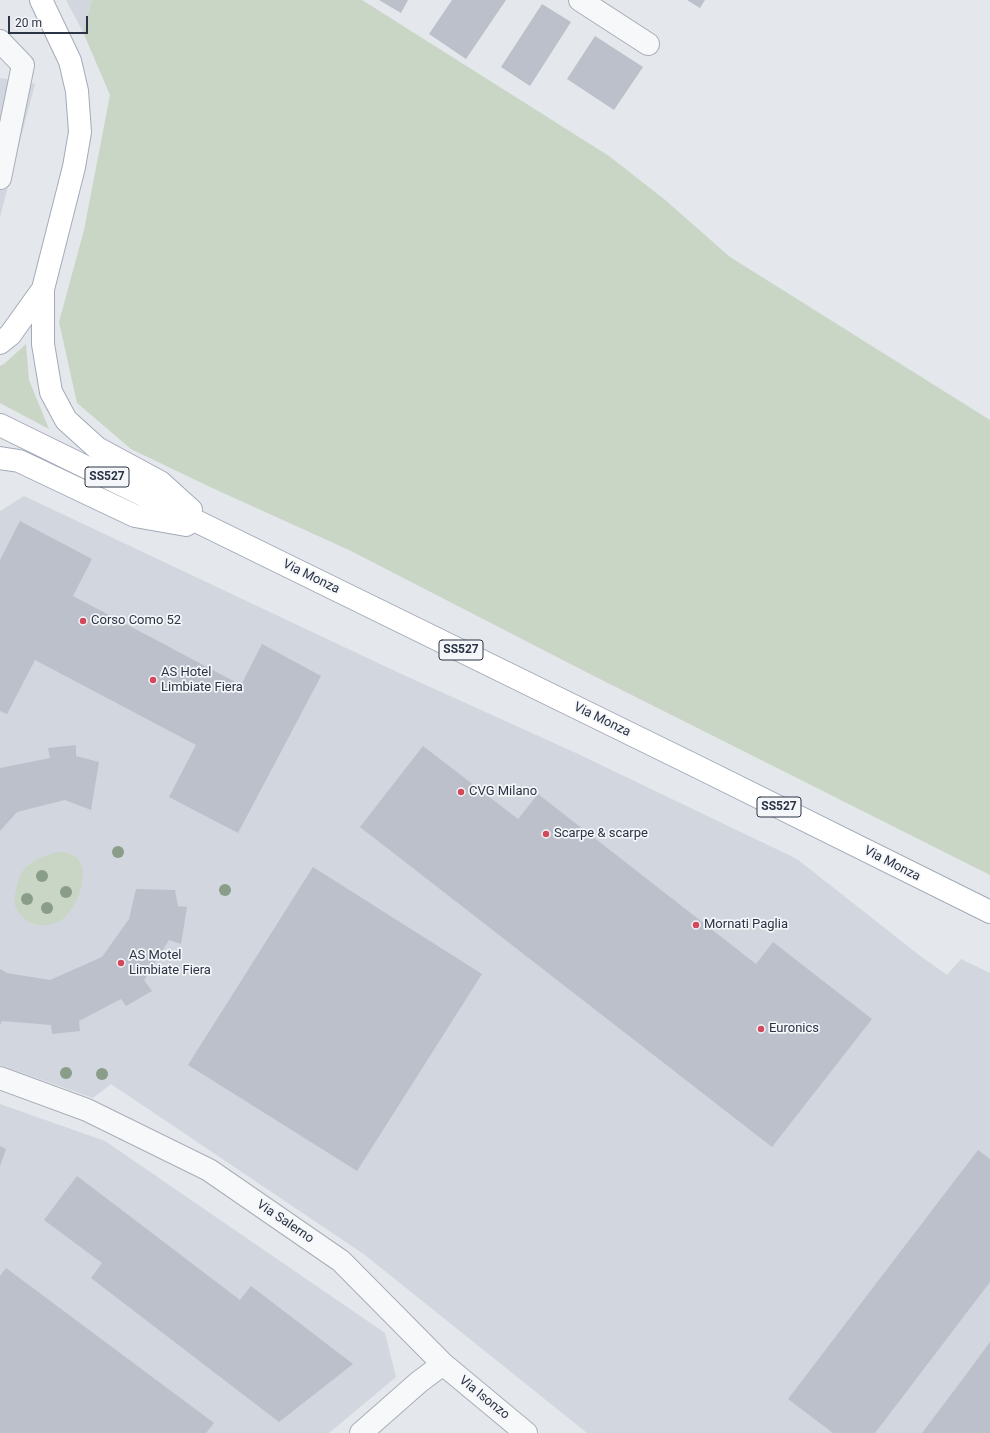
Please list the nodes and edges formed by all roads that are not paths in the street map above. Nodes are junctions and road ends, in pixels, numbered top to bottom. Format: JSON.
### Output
{"nodes":[{"id":1,"x":41,"y":0,"type":"edge"},
{"id":2,"x":580,"y":0,"type":"edge"},
{"id":3,"x":0,"y":41,"type":"edge"},
{"id":4,"x":648,"y":44,"type":"dead end"},
{"id":5,"x":0,"y":178,"type":"edge"},
{"id":6,"x":43,"y":289,"type":"junction"},
{"id":7,"x":0,"y":343,"type":"edge"},
{"id":8,"x":0,"y":425,"type":"edge"},
{"id":9,"x":0,"y":458,"type":"edge"},
{"id":10,"x":213,"y":530,"type":"junction"},
{"id":11,"x":990,"y":912,"type":"edge"},
{"id":12,"x":0,"y":1078,"type":"edge"},
{"id":13,"x":443,"y":1364,"type":"junction"},
{"id":14,"x":361,"y":1433,"type":"edge"},
{"id":15,"x":526,"y":1433,"type":"edge"}],
"edges":[{"from":1,"to":6,"type":"main road"},
{"from":2,"to":4,"type":"street"},
{"from":3,"to":5,"type":"street"},
{"from":6,"to":7,"type":"main road"},
{"from":6,"to":10,"type":"main road"},
{"from":8,"to":10,"type":"main road","number":"SS527"},
{"from":9,"to":10,"type":"main road"},
{"from":10,"to":11,"type":"main road","name":"Via Monza","number":"SS527"},
{"from":12,"to":13,"type":"street","name":"Via Salerno"},
{"from":13,"to":14,"type":"street"},
{"from":13,"to":15,"type":"street","name":"Via Isonzo"}]}
